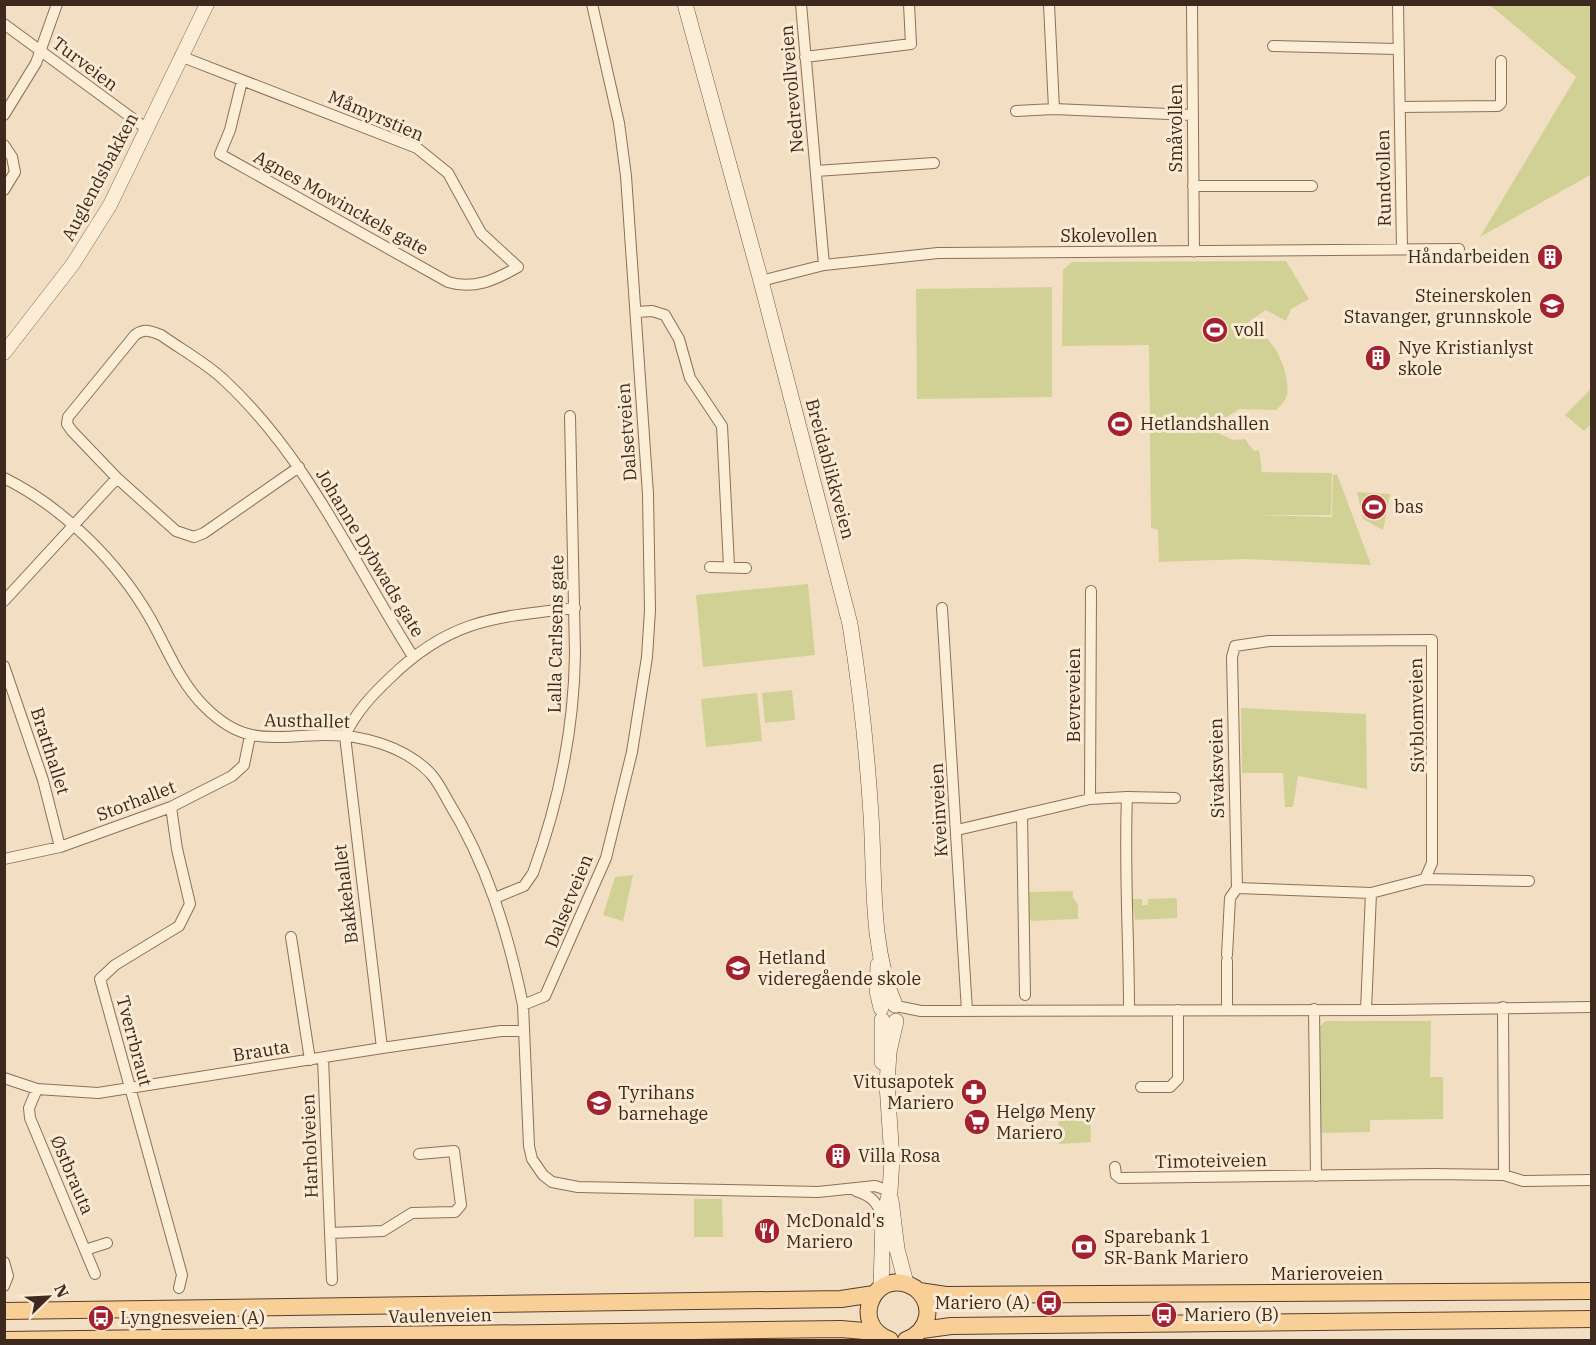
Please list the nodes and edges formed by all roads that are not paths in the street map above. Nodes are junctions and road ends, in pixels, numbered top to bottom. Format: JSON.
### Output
{"nodes":[{"id":1,"x":57,"y":4,"type":"edge"},
{"id":2,"x":207,"y":4,"type":"edge"},
{"id":3,"x":592,"y":4,"type":"edge"},
{"id":4,"x":686,"y":4,"type":"edge"},
{"id":5,"x":801,"y":4,"type":"edge"},
{"id":6,"x":909,"y":4,"type":"edge"},
{"id":7,"x":1049,"y":4,"type":"edge"},
{"id":8,"x":1192,"y":4,"type":"edge"},
{"id":9,"x":1398,"y":4,"type":"edge"},
{"id":10,"x":4,"y":24,"type":"edge"},
{"id":11,"x":1273,"y":46,"type":"dead end"},
{"id":12,"x":1397,"y":49,"type":"junction"},
{"id":13,"x":41,"y":52,"type":"junction"},
{"id":14,"x":180,"y":56,"type":"junction"},
{"id":15,"x":805,"y":57,"type":"junction"},
{"id":16,"x":1501,"y":61,"type":"dead end"},
{"id":17,"x":242,"y":81,"type":"junction"},
{"id":18,"x":1400,"y":107,"type":"junction"},
{"id":19,"x":1054,"y":109,"type":"junction"},
{"id":20,"x":1016,"y":111,"type":"dead end"},
{"id":21,"x":4,"y":115,"type":"edge"},
{"id":22,"x":1192,"y":115,"type":"junction"},
{"id":23,"x":147,"y":129,"type":"junction"},
{"id":24,"x":4,"y":145,"type":"edge"},
{"id":25,"x":934,"y":163,"type":"dead end"},
{"id":26,"x":816,"y":171,"type":"junction"},
{"id":27,"x":1193,"y":186,"type":"junction"},
{"id":28,"x":1312,"y":186,"type":"dead end"},
{"id":29,"x":4,"y":190,"type":"edge"},
{"id":30,"x":1402,"y":248,"type":"junction"},
{"id":31,"x":1459,"y":249,"type":"dead end"},
{"id":32,"x":1194,"y":252,"type":"junction"},
{"id":33,"x":824,"y":264,"type":"junction"},
{"id":34,"x":518,"y":267,"type":"joint"},
{"id":35,"x":761,"y":281,"type":"junction"},
{"id":36,"x":637,"y":312,"type":"junction"},
{"id":37,"x":4,"y":353,"type":"edge"},
{"id":38,"x":570,"y":416,"type":"dead end"},
{"id":39,"x":299,"y":467,"type":"junction"},
{"id":40,"x":4,"y":478,"type":"edge"},
{"id":41,"x":117,"y":478,"type":"junction"},
{"id":42,"x":74,"y":526,"type":"junction"},
{"id":43,"x":729,"y":566,"type":"junction"},
{"id":44,"x":710,"y":567,"type":"dead end"},
{"id":45,"x":746,"y":568,"type":"dead end"},
{"id":46,"x":1091,"y":591,"type":"dead end"},
{"id":47,"x":4,"y":601,"type":"edge"},
{"id":48,"x":575,"y":608,"type":"junction"},
{"id":49,"x":942,"y":608,"type":"dead end"},
{"id":50,"x":1235,"y":646,"type":"joint"},
{"id":51,"x":412,"y":656,"type":"junction"},
{"id":52,"x":4,"y":666,"type":"edge"},
{"id":53,"x":250,"y":736,"type":"junction"},
{"id":54,"x":345,"y":736,"type":"junction"},
{"id":55,"x":1127,"y":797,"type":"junction"},
{"id":56,"x":1175,"y":798,"type":"dead end"},
{"id":57,"x":1090,"y":799,"type":"junction"},
{"id":58,"x":171,"y":807,"type":"junction"},
{"id":59,"x":1022,"y":816,"type":"junction"},
{"id":60,"x":957,"y":830,"type":"junction"},
{"id":61,"x":60,"y":847,"type":"junction"},
{"id":62,"x":4,"y":859,"type":"edge"},
{"id":63,"x":1425,"y":879,"type":"junction"},
{"id":64,"x":1529,"y":881,"type":"dead end"},
{"id":65,"x":1237,"y":888,"type":"junction"},
{"id":66,"x":1371,"y":893,"type":"junction"},
{"id":67,"x":495,"y":898,"type":"junction"},
{"id":68,"x":291,"y":937,"type":"dead end"},
{"id":69,"x":1025,"y":995,"type":"dead end"},
{"id":70,"x":523,"y":1005,"type":"junction"},
{"id":71,"x":1503,"y":1007,"type":"junction"},
{"id":72,"x":1592,"y":1007,"type":"edge"},
{"id":73,"x":1129,"y":1009,"type":"junction"},
{"id":74,"x":1227,"y":1009,"type":"junction"},
{"id":75,"x":1314,"y":1009,"type":"junction"},
{"id":76,"x":1178,"y":1010,"type":"junction"},
{"id":77,"x":1366,"y":1010,"type":"junction"},
{"id":78,"x":967,"y":1011,"type":"junction"},
{"id":79,"x":891,"y":1014,"type":"junction"},
{"id":80,"x":524,"y":1030,"type":"junction"},
{"id":81,"x":382,"y":1048,"type":"junction"},
{"id":82,"x":323,"y":1058,"type":"junction"},
{"id":83,"x":309,"y":1060,"type":"junction"},
{"id":84,"x":4,"y":1078,"type":"edge"},
{"id":85,"x":1141,"y":1087,"type":"dead end"},
{"id":86,"x":37,"y":1089,"type":"junction"},
{"id":87,"x":130,"y":1090,"type":"junction"},
{"id":88,"x":418,"y":1154,"type":"dead end"},
{"id":89,"x":1115,"y":1167,"type":"dead end"},
{"id":90,"x":1504,"y":1175,"type":"junction"},
{"id":91,"x":1316,"y":1176,"type":"junction"},
{"id":92,"x":1592,"y":1180,"type":"edge"},
{"id":93,"x":849,"y":1190,"type":"junction"},
{"id":94,"x":890,"y":1191,"type":"junction"},
{"id":95,"x":883,"y":1219,"type":"junction"},
{"id":96,"x":330,"y":1233,"type":"junction"},
{"id":97,"x":107,"y":1243,"type":"dead end"},
{"id":98,"x":85,"y":1250,"type":"junction"},
{"id":99,"x":4,"y":1262,"type":"edge"},
{"id":100,"x":95,"y":1274,"type":"dead end"},
{"id":101,"x":332,"y":1280,"type":"dead end"},
{"id":102,"x":4,"y":1286,"type":"edge"},
{"id":103,"x":913,"y":1287,"type":"junction"},
{"id":104,"x":179,"y":1288,"type":"dead end"},
{"id":105,"x":878,"y":1291,"type":"junction"},
{"id":106,"x":1592,"y":1291,"type":"edge"},
{"id":107,"x":4,"y":1311,"type":"edge"},
{"id":108,"x":1592,"y":1319,"type":"edge"},
{"id":109,"x":914,"y":1337,"type":"edge"},
{"id":110,"x":884,"y":1338,"type":"edge"},
{"id":111,"x":4,"y":1340,"type":"edge"}],
"edges":[{"from":1,"to":13,"type":"street"},
{"from":2,"to":14,"type":"street","name":"Auglendsbakken"},
{"from":3,"to":36,"type":"street","name":"Dalsetveien"},
{"from":4,"to":35,"type":"main road","name":"Breidablikkveien"},
{"from":5,"to":15,"type":"street","name":"Nedrevollveien"},
{"from":6,"to":15,"type":"street"},
{"from":7,"to":19,"type":"street"},
{"from":8,"to":22,"type":"street","name":"Småvollen"},
{"from":9,"to":12,"type":"street","name":"Rundvollen"},
{"from":10,"to":13,"type":"street","name":"Turveien"},
{"from":11,"to":12,"type":"street"},
{"from":12,"to":18,"type":"street","name":"Rundvollen"},
{"from":13,"to":21,"type":"street"},
{"from":13,"to":23,"type":"street","name":"Turveien"},
{"from":14,"to":17,"type":"street","name":"Måmyrstien"},
{"from":14,"to":23,"type":"street","name":"Auglendsbakken"},
{"from":15,"to":26,"type":"street","name":"Nedrevollveien"},
{"from":16,"to":18,"type":"street","name":"Rundvollen"},
{"from":17,"to":34,"type":"street","name":"Måmyrstien"},
{"from":17,"to":34,"type":"street","name":"Agnes Mowinckels gate"},
{"from":18,"to":30,"type":"street","name":"Rundvollen"},
{"from":19,"to":20,"type":"street"},
{"from":19,"to":22,"type":"street"},
{"from":22,"to":27,"type":"street","name":"Småvollen"},
{"from":23,"to":37,"type":"street","name":"Auglendsbakken"},
{"from":24,"to":29,"type":"street"},
{"from":25,"to":26,"type":"street","name":"Nedrevollveien"},
{"from":26,"to":33,"type":"street","name":"Nedrevollveien"},
{"from":27,"to":28,"type":"street"},
{"from":27,"to":32,"type":"street","name":"Småvollen"},
{"from":30,"to":31,"type":"street","name":"Skolevollen"},
{"from":30,"to":32,"type":"street","name":"Skolevollen"},
{"from":32,"to":33,"type":"street","name":"Skolevollen"},
{"from":33,"to":35,"type":"street","name":"Skolevollen"},
{"from":35,"to":79,"type":"main road","name":"Breidablikkveien"},
{"from":36,"to":43,"type":"street"},
{"from":36,"to":70,"type":"street","name":"Dalsetveien"},
{"from":38,"to":48,"type":"street","name":"Lalla Carlsens gate"},
{"from":39,"to":41,"type":"street","name":"Johanne Dybwads gate"},
{"from":39,"to":41,"type":"street","name":"Johanne Dybwads gate"},
{"from":39,"to":51,"type":"street","name":"Johanne Dybwads gate"},
{"from":40,"to":42,"type":"street","name":"Austhallet"},
{"from":41,"to":42,"type":"street"},
{"from":42,"to":47,"type":"street"},
{"from":42,"to":53,"type":"street","name":"Austhallet"},
{"from":43,"to":44,"type":"street"},
{"from":43,"to":45,"type":"street"},
{"from":46,"to":57,"type":"street","name":"Bevreveien"},
{"from":48,"to":51,"type":"street"},
{"from":48,"to":67,"type":"street","name":"Lalla Carlsens gate"},
{"from":49,"to":60,"type":"street","name":"Kveinveien"},
{"from":50,"to":63,"type":"street","name":"Sivblomveien"},
{"from":50,"to":65,"type":"street","name":"Sivaksveien"},
{"from":51,"to":54,"type":"street"},
{"from":52,"to":61,"type":"street","name":"Bratthallet"},
{"from":53,"to":54,"type":"street","name":"Austhallet"},
{"from":53,"to":58,"type":"street","name":"Storhallet"},
{"from":54,"to":67,"type":"street","name":"Austhallet"},
{"from":54,"to":81,"type":"street","name":"Bakkehallet"},
{"from":55,"to":56,"type":"street"},
{"from":55,"to":57,"type":"street"},
{"from":55,"to":73,"type":"street"},
{"from":57,"to":59,"type":"street"},
{"from":58,"to":61,"type":"street","name":"Storhallet"},
{"from":58,"to":87,"type":"street","name":"Tverrbraut"},
{"from":59,"to":60,"type":"street"},
{"from":59,"to":69,"type":"street"},
{"from":60,"to":78,"type":"street","name":"Kveinveien"},
{"from":61,"to":62,"type":"street","name":"Storhallet"},
{"from":63,"to":64,"type":"street"},
{"from":63,"to":66,"type":"street"},
{"from":65,"to":66,"type":"street"},
{"from":65,"to":74,"type":"street","name":"Sivaksveien"},
{"from":66,"to":77,"type":"street"},
{"from":67,"to":70,"type":"street","name":"Austhallet"},
{"from":68,"to":83,"type":"street"},
{"from":70,"to":80,"type":"street"},
{"from":71,"to":72,"type":"street"},
{"from":71,"to":77,"type":"street"},
{"from":71,"to":90,"type":"street"},
{"from":73,"to":76,"type":"street"},
{"from":73,"to":78,"type":"street"},
{"from":74,"to":75,"type":"street"},
{"from":74,"to":76,"type":"street"},
{"from":75,"to":77,"type":"street"},
{"from":75,"to":91,"type":"street"},
{"from":76,"to":85,"type":"street"},
{"from":78,"to":79,"type":"street"},
{"from":79,"to":94,"type":"main road","name":"Breidablikkveien"},
{"from":80,"to":81,"type":"street","name":"Brauta"},
{"from":80,"to":93,"type":"street"},
{"from":81,"to":82,"type":"street","name":"Brauta"},
{"from":82,"to":83,"type":"street","name":"Brauta"},
{"from":82,"to":96,"type":"street","name":"Harholveien"},
{"from":83,"to":87,"type":"street","name":"Brauta"},
{"from":84,"to":86,"type":"street","name":"Brauta"},
{"from":86,"to":87,"type":"street","name":"Brauta"},
{"from":86,"to":98,"type":"street","name":"Østbrauta"},
{"from":87,"to":104,"type":"street","name":"Tverrbraut"},
{"from":88,"to":96,"type":"street"},
{"from":89,"to":91,"type":"street","name":"Timoteiveien"},
{"from":90,"to":91,"type":"street","name":"Timoteiveien"},
{"from":90,"to":92,"type":"street","name":"Timoteiveien"},
{"from":93,"to":94,"type":"street"},
{"from":93,"to":95,"type":"street"},
{"from":94,"to":95,"type":"main road","name":"Breidablikkveien"},
{"from":94,"to":103,"type":"main road","name":"Breidablikkveien"},
{"from":95,"to":105,"type":"main road","name":"Breidablikkveien"},
{"from":96,"to":101,"type":"street","name":"Harholveien"},
{"from":97,"to":98,"type":"street"},
{"from":98,"to":100,"type":"street","name":"Østbrauta"},
{"from":99,"to":102,"type":"street"},
{"from":103,"to":105,"type":"main road","name":"Marieroveien"},
{"from":103,"to":106,"type":"main road","name":"Marieroveien"},
{"from":103,"to":109,"type":"main road"},
{"from":105,"to":107,"type":"main road","name":"Vaulenveien"},
{"from":105,"to":110,"type":"main road"},
{"from":108,"to":109,"type":"main road"},
{"from":110,"to":111,"type":"main road","name":"Vaulenveien"}]}
